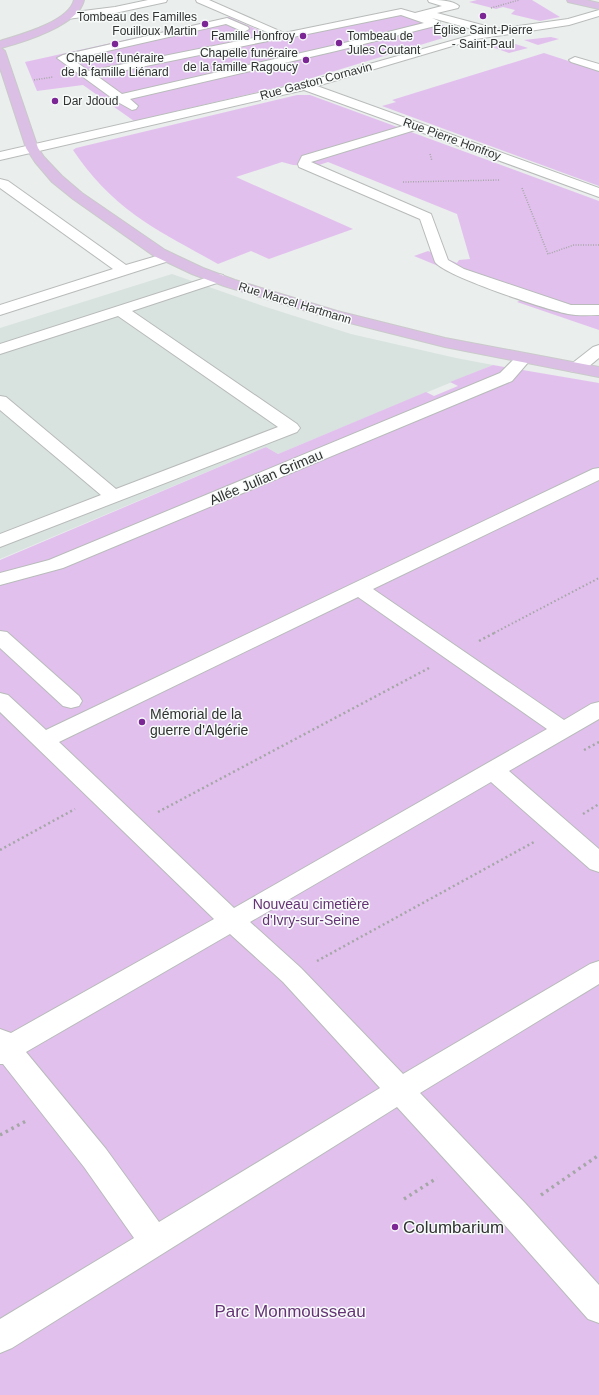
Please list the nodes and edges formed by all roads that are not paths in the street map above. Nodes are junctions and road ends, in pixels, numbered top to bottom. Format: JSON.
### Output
{"nodes":[{"id":1,"x":79,"y":0,"type":"edge"},
{"id":2,"x":162,"y":0,"type":"edge"},
{"id":3,"x":201,"y":0,"type":"edge"},
{"id":4,"x":433,"y":0,"type":"edge"},
{"id":5,"x":580,"y":0,"type":"edge"},
{"id":6,"x":599,"y":0,"type":"edge"},
{"id":7,"x":599,"y":6,"type":"edge"},
{"id":8,"x":599,"y":13,"type":"edge"},
{"id":9,"x":67,"y":16,"type":"junction"},
{"id":10,"x":402,"y":18,"type":"dead end"},
{"id":11,"x":427,"y":21,"type":"junction"},
{"id":12,"x":454,"y":31,"type":"dead end"},
{"id":13,"x":498,"y":32,"type":"junction"},
{"id":14,"x":176,"y":33,"type":"junction"},
{"id":15,"x":281,"y":35,"type":"junction"},
{"id":16,"x":265,"y":38,"type":"junction"},
{"id":17,"x":0,"y":44,"type":"edge"},
{"id":18,"x":118,"y":45,"type":"junction"},
{"id":19,"x":210,"y":50,"type":"junction"},
{"id":20,"x":0,"y":52,"type":"edge"},
{"id":21,"x":575,"y":60,"type":"dead end"},
{"id":22,"x":148,"y":63,"type":"junction"},
{"id":23,"x":248,"y":68,"type":"junction"},
{"id":24,"x":599,"y":68,"type":"edge"},
{"id":25,"x":160,"y":70,"type":"dead end"},
{"id":26,"x":87,"y":75,"type":"junction"},
{"id":27,"x":172,"y":76,"type":"dead end"},
{"id":28,"x":184,"y":83,"type":"junction"},
{"id":29,"x":305,"y":86,"type":"junction"},
{"id":30,"x":207,"y":96,"type":"junction"},
{"id":31,"x":120,"y":98,"type":"junction"},
{"id":32,"x":416,"y":126,"type":"junction"},
{"id":33,"x":32,"y":148,"type":"junction"},
{"id":34,"x":0,"y":156,"type":"edge"},
{"id":35,"x":0,"y":183,"type":"edge"},
{"id":36,"x":599,"y":193,"type":"edge"},
{"id":37,"x":167,"y":257,"type":"junction"},
{"id":38,"x":125,"y":271,"type":"junction"},
{"id":39,"x":218,"y":278,"type":"junction"},
{"id":40,"x":0,"y":310,"type":"edge"},
{"id":41,"x":120,"y":310,"type":"junction"},
{"id":42,"x":599,"y":310,"type":"edge"},
{"id":43,"x":0,"y":349,"type":"edge"},
{"id":44,"x":599,"y":350,"type":"edge"},
{"id":45,"x":523,"y":359,"type":"junction"},
{"id":46,"x":576,"y":368,"type":"junction"},
{"id":47,"x":599,"y":372,"type":"edge"},
{"id":48,"x":0,"y":401,"type":"edge"},
{"id":49,"x":599,"y":473,"type":"edge"},
{"id":50,"x":114,"y":497,"type":"junction"},
{"id":51,"x":0,"y":541,"type":"edge"},
{"id":52,"x":0,"y":579,"type":"edge"},
{"id":53,"x":358,"y":588,"type":"junction"},
{"id":54,"x":0,"y":637,"type":"edge"},
{"id":55,"x":72,"y":700,"type":"dead end"},
{"id":56,"x":599,"y":709,"type":"edge"},
{"id":57,"x":5,"y":710,"type":"edge"},
{"id":58,"x":563,"y":730,"type":"junction"},
{"id":59,"x":44,"y":740,"type":"junction"},
{"id":60,"x":493,"y":770,"type":"junction"},
{"id":61,"x":599,"y":862,"type":"edge"},
{"id":62,"x":232,"y":921,"type":"junction"},
{"id":63,"x":599,"y":971,"type":"edge"},
{"id":64,"x":2,"y":1047,"type":"edge"},
{"id":65,"x":401,"y":1090,"type":"junction"},
{"id":66,"x":155,"y":1242,"type":"junction"},
{"id":67,"x":599,"y":1308,"type":"edge"},
{"id":68,"x":0,"y":1337,"type":"edge"}],
"edges":[{"from":1,"to":9,"type":"main road"},
{"from":2,"to":9,"type":"street"},
{"from":3,"to":15,"type":"street"},
{"from":4,"to":11,"type":"street"},
{"from":5,"to":6,"type":"main road"},
{"from":5,"to":7,"type":"main road"},
{"from":8,"to":13,"type":"street","name":"Rue Gaston Cornavin"},
{"from":9,"to":17,"type":"main road"},
{"from":10,"to":11,"type":"street"},
{"from":11,"to":12,"type":"street"},
{"from":11,"to":13,"type":"street"},
{"from":11,"to":15,"type":"street"},
{"from":11,"to":23,"type":"street"},
{"from":13,"to":29,"type":"street","name":"Rue Gaston Cornavin"},
{"from":14,"to":16,"type":"street"},
{"from":14,"to":18,"type":"street"},
{"from":14,"to":19,"type":"street"},
{"from":15,"to":16,"type":"street"},
{"from":16,"to":19,"type":"street"},
{"from":18,"to":22,"type":"street"},
{"from":18,"to":26,"type":"street"},
{"from":19,"to":22,"type":"street"},
{"from":19,"to":23,"type":"street"},
{"from":20,"to":33,"type":"main road","name":"Rue Marcel Hartmann"},
{"from":21,"to":24,"type":"street"},
{"from":22,"to":25,"type":"street"},
{"from":22,"to":26,"type":"street"},
{"from":23,"to":28,"type":"street"},
{"from":23,"to":30,"type":"street"},
{"from":26,"to":31,"type":"street"},
{"from":27,"to":28,"type":"street"},
{"from":28,"to":30,"type":"street"},
{"from":28,"to":31,"type":"street"},
{"from":29,"to":32,"type":"street","name":"Rue Pierre Honfroy"},
{"from":29,"to":33,"type":"street","name":"Rue Gaston Cornavin"},
{"from":30,"to":31,"type":"street"},
{"from":32,"to":36,"type":"street","name":"Rue Pierre Honfroy"},
{"from":32,"to":42,"type":"street"},
{"from":33,"to":34,"type":"street","name":"Rue Gaston Cornavin"},
{"from":33,"to":37,"type":"main road","name":"Rue Marcel Hartmann"},
{"from":35,"to":38,"type":"street"},
{"from":37,"to":38,"type":"street"},
{"from":37,"to":39,"type":"main road","name":"Rue Marcel Hartmann"},
{"from":38,"to":40,"type":"street"},
{"from":39,"to":41,"type":"street"},
{"from":39,"to":45,"type":"main road","name":"Rue Marcel Hartmann"},
{"from":41,"to":43,"type":"street"},
{"from":41,"to":50,"type":"street"},
{"from":44,"to":46,"type":"street"},
{"from":45,"to":46,"type":"main road","name":"Rue Marcel Hartmann"},
{"from":45,"to":52,"type":"street","name":"Allée Julian Grimau"},
{"from":46,"to":47,"type":"main road","name":"Rue Marcel Hartmann"},
{"from":48,"to":50,"type":"street"},
{"from":49,"to":53,"type":"street"},
{"from":50,"to":51,"type":"street"},
{"from":53,"to":58,"type":"street"},
{"from":53,"to":59,"type":"street"},
{"from":54,"to":55,"type":"street"},
{"from":56,"to":58,"type":"street"},
{"from":57,"to":59,"type":"street"},
{"from":58,"to":60,"type":"street"},
{"from":59,"to":62,"type":"street"},
{"from":60,"to":61,"type":"street"},
{"from":60,"to":62,"type":"street"},
{"from":62,"to":64,"type":"street"},
{"from":62,"to":65,"type":"street"},
{"from":63,"to":65,"type":"street"},
{"from":64,"to":66,"type":"street"},
{"from":65,"to":66,"type":"street"},
{"from":65,"to":67,"type":"street"},
{"from":66,"to":68,"type":"street"}]}
